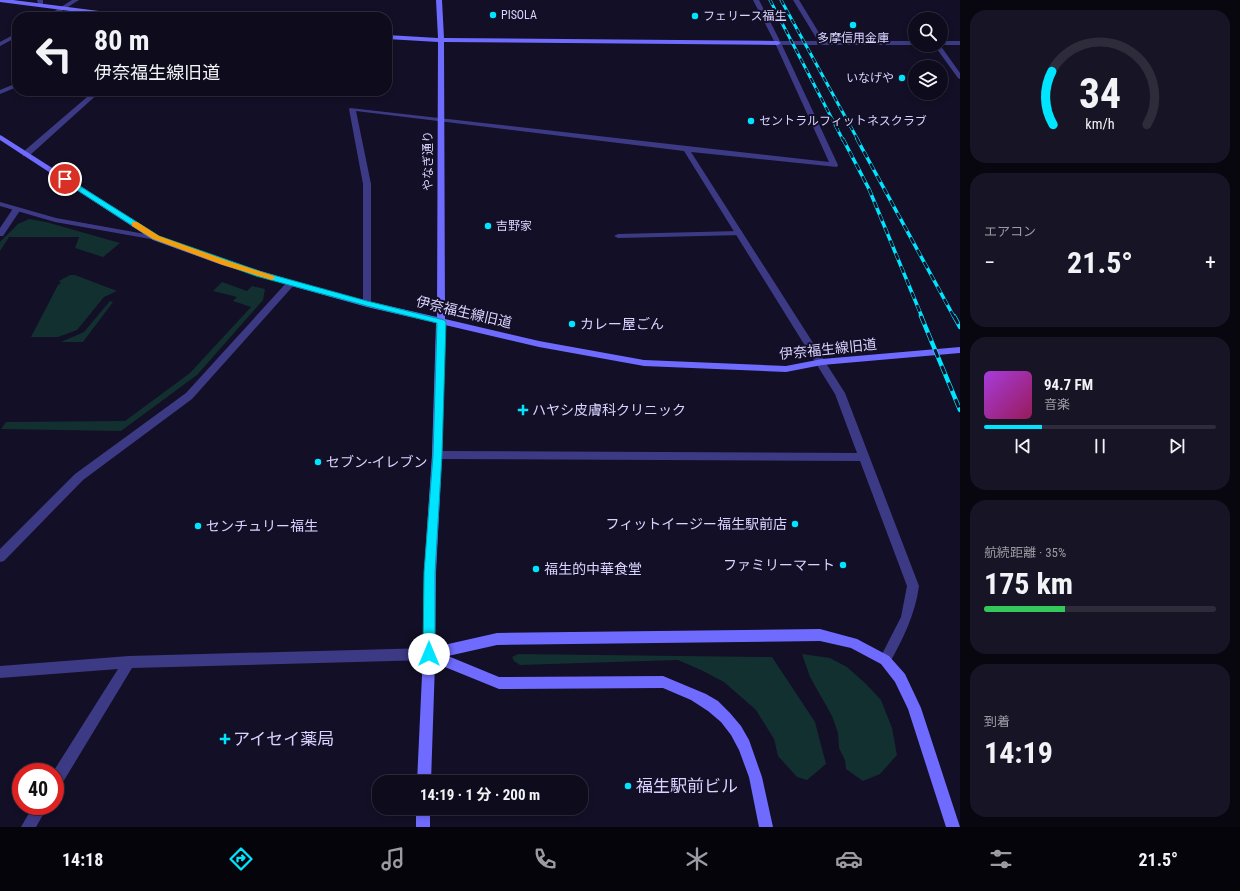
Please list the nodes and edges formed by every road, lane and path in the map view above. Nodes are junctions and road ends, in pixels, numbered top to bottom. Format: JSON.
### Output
{"nodes":[{"id":1,"x":0,"y":0,"type":"edge"},
{"id":2,"x":76,"y":0,"type":"edge"},
{"id":3,"x":439,"y":0,"type":"edge"},
{"id":4,"x":756,"y":0,"type":"edge"},
{"id":5,"x":796,"y":0,"type":"edge"},
{"id":6,"x":41,"y":3,"type":"edge"},
{"id":7,"x":61,"y":9,"type":"junction"},
{"id":8,"x":56,"y":12,"type":"edge"},
{"id":9,"x":87,"y":12,"type":"edge"},
{"id":10,"x":392,"y":37,"type":"edge"},
{"id":11,"x":12,"y":38,"type":"edge"},
{"id":12,"x":441,"y":40,"type":"junction"},
{"id":13,"x":778,"y":43,"type":"junction"},
{"id":14,"x":822,"y":43,"type":"junction"},
{"id":15,"x":908,"y":43,"type":"edge"},
{"id":16,"x":948,"y":43,"type":"edge"},
{"id":17,"x":960,"y":43,"type":"edge"},
{"id":18,"x":0,"y":44,"type":"edge"},
{"id":19,"x":942,"y":52,"type":"edge"},
{"id":20,"x":960,"y":77,"type":"edge"},
{"id":21,"x":12,"y":87,"type":"edge"},
{"id":22,"x":0,"y":92,"type":"edge"},
{"id":23,"x":92,"y":96,"type":"edge"},
{"id":24,"x":440,"y":118,"type":"junction"},
{"id":25,"x":0,"y":137,"type":"edge"},
{"id":26,"x":686,"y":149,"type":"junction"},
{"id":27,"x":26,"y":154,"type":"junction"},
{"id":28,"x":0,"y":204,"type":"edge"},
{"id":29,"x":17,"y":209,"type":"junction"},
{"id":30,"x":739,"y":233,"type":"junction"},
{"id":31,"x":0,"y":234,"type":"edge"},
{"id":32,"x":618,"y":236,"type":"dead end"},
{"id":33,"x":156,"y":238,"type":"junction"},
{"id":34,"x":291,"y":283,"type":"junction"},
{"id":35,"x":367,"y":304,"type":"junction"},
{"id":36,"x":442,"y":322,"type":"junction"},
{"id":37,"x":960,"y":350,"type":"edge"},
{"id":38,"x":822,"y":362,"type":"junction"},
{"id":39,"x":437,"y":455,"type":"junction"},
{"id":40,"x":864,"y":457,"type":"junction"},
{"id":41,"x":0,"y":557,"type":"edge"},
{"id":42,"x":429,"y":654,"type":"junction"},
{"id":43,"x":885,"y":660,"type":"junction"},
{"id":44,"x":128,"y":662,"type":"junction"},
{"id":45,"x":0,"y":672,"type":"edge"},
{"id":46,"x":64,"y":767,"type":"edge"},
{"id":47,"x":424,"y":775,"type":"edge"},
{"id":48,"x":35,"y":815,"type":"edge"},
{"id":49,"x":423,"y":815,"type":"edge"},
{"id":50,"x":28,"y":827,"type":"edge"},
{"id":51,"x":423,"y":827,"type":"edge"},
{"id":52,"x":766,"y":827,"type":"edge"},
{"id":53,"x":953,"y":827,"type":"edge"}],
"edges":[{"from":1,"to":6,"type":"street"},
{"from":2,"to":7,"type":"street"},
{"from":3,"to":12,"type":"street","name":"やなぎ通り"},
{"from":4,"to":13,"type":"street"},
{"from":5,"to":14,"type":"street"},
{"from":6,"to":7,"type":"street"},
{"from":7,"to":8,"type":"street"},
{"from":7,"to":9,"type":"street"},
{"from":10,"to":12,"type":"street"},
{"from":11,"to":18,"type":"street"},
{"from":12,"to":13,"type":"street"},
{"from":12,"to":24,"type":"street","name":"やなぎ通り"},
{"from":13,"to":14,"type":"street"},
{"from":13,"to":26,"type":"street"},
{"from":14,"to":15,"type":"street"},
{"from":16,"to":17,"type":"street"},
{"from":19,"to":20,"type":"street"},
{"from":21,"to":22,"type":"street"},
{"from":23,"to":27,"type":"street"},
{"from":24,"to":26,"type":"street"},
{"from":24,"to":35,"type":"street"},
{"from":24,"to":36,"type":"street","name":"やなぎ通り"},
{"from":25,"to":27,"type":"street","name":"伊奈福生線旧道"},
{"from":26,"to":30,"type":"street"},
{"from":27,"to":33,"type":"street","name":"伊奈福生線旧道"},
{"from":28,"to":29,"type":"street"},
{"from":29,"to":31,"type":"street"},
{"from":29,"to":33,"type":"street"},
{"from":30,"to":32,"type":"street"},
{"from":30,"to":38,"type":"street"},
{"from":33,"to":34,"type":"street","name":"伊奈福生線旧道"},
{"from":34,"to":35,"type":"street","name":"伊奈福生線旧道"},
{"from":34,"to":41,"type":"street"},
{"from":35,"to":36,"type":"street","name":"伊奈福生線旧道"},
{"from":36,"to":38,"type":"street","name":"伊奈福生線旧道"},
{"from":36,"to":39,"type":"street","name":"やなぎ通り"},
{"from":37,"to":38,"type":"street","name":"伊奈福生線旧道"},
{"from":38,"to":40,"type":"street"},
{"from":39,"to":40,"type":"street"},
{"from":39,"to":42,"type":"street","name":"やなぎ通り"},
{"from":40,"to":43,"type":"street"},
{"from":42,"to":43,"type":"street"},
{"from":42,"to":44,"type":"street"},
{"from":42,"to":47,"type":"street","name":"やなぎ通り"},
{"from":42,"to":52,"type":"street"},
{"from":43,"to":53,"type":"street"},
{"from":44,"to":45,"type":"street"},
{"from":44,"to":46,"type":"street"},
{"from":48,"to":50,"type":"street"},
{"from":49,"to":51,"type":"street"}]}
